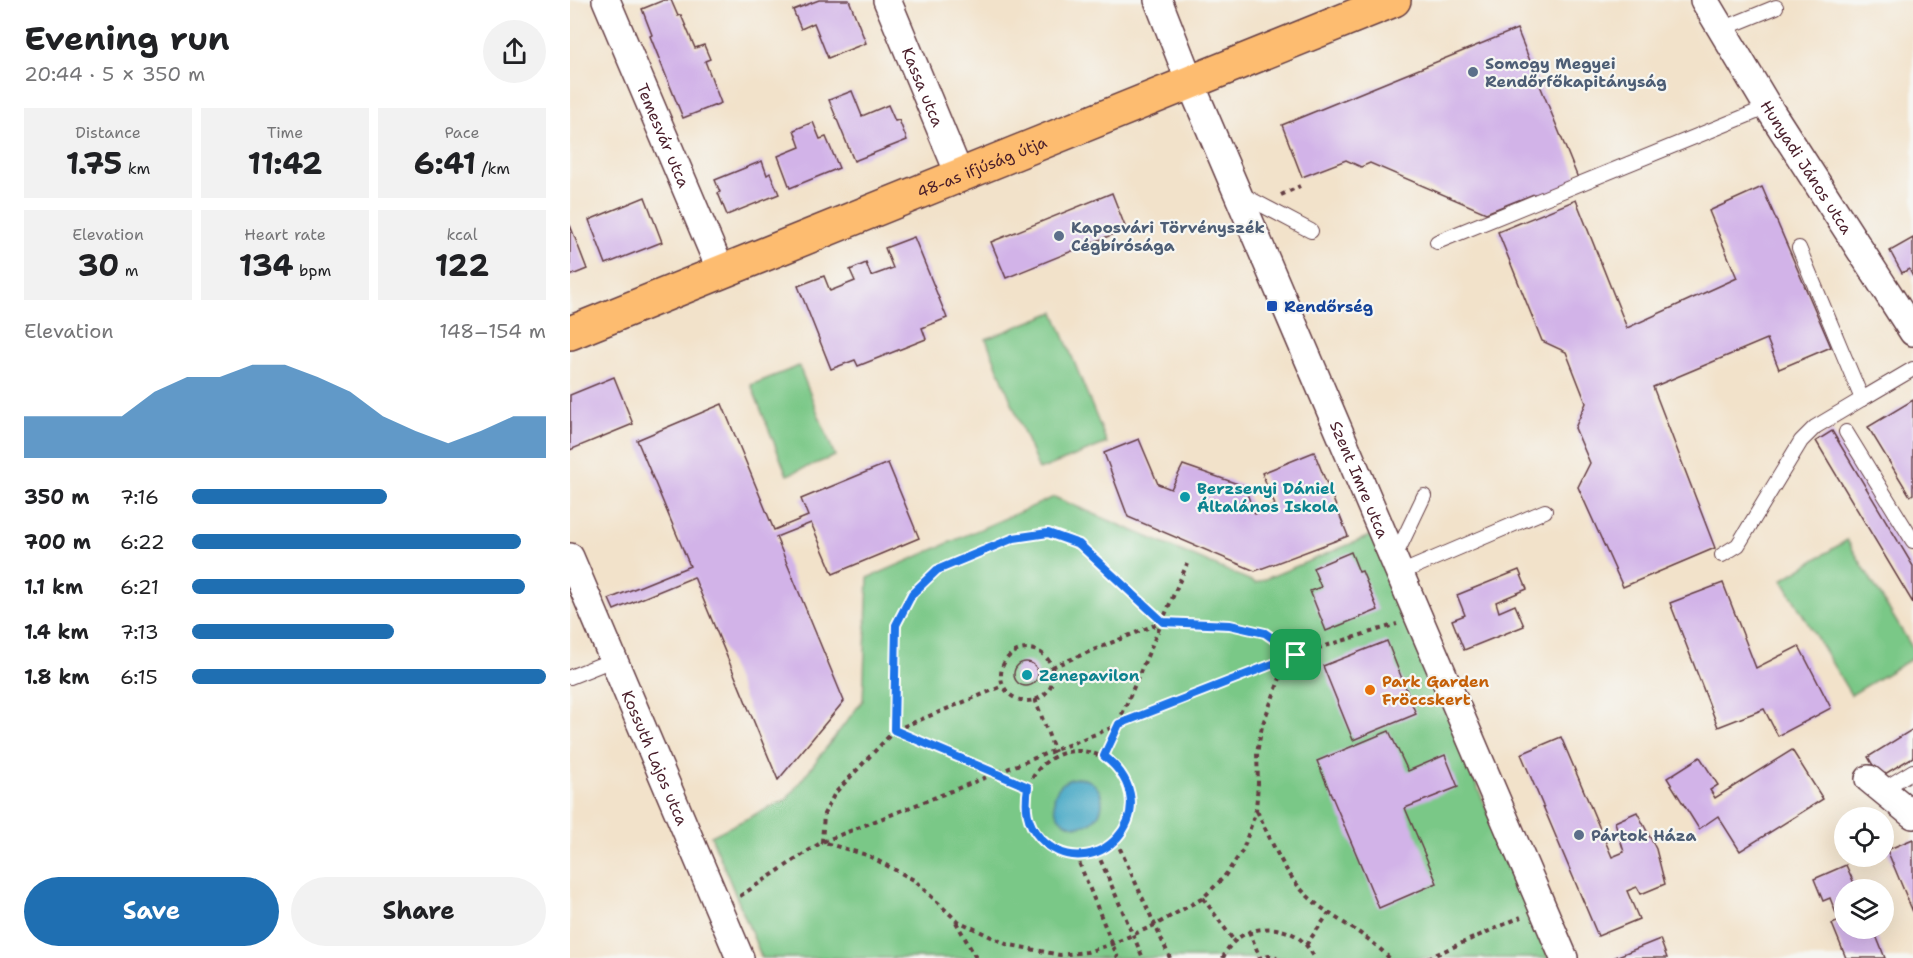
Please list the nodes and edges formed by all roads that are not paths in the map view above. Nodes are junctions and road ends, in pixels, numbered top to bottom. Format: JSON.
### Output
{"nodes":[{"id":1,"x":606,"y":0,"type":"edge"},
{"id":2,"x":887,"y":0,"type":"edge"},
{"id":3,"x":1158,"y":0,"type":"edge"},
{"id":4,"x":1394,"y":0,"type":"edge"},
{"id":5,"x":1704,"y":0,"type":"edge"},
{"id":6,"x":1776,"y":7,"type":"dead end"},
{"id":7,"x":1722,"y":29,"type":"junction"},
{"id":8,"x":1190,"y":82,"type":"junction"},
{"id":9,"x":1768,"y":106,"type":"junction"},
{"id":10,"x":960,"y":176,"type":"junction"},
{"id":11,"x":1237,"y":192,"type":"junction"},
{"id":12,"x":1311,"y":231,"type":"dead end"},
{"id":13,"x":1437,"y":242,"type":"dead end"},
{"id":14,"x":1798,"y":248,"type":"dead end"},
{"id":15,"x":721,"y":272,"type":"junction"},
{"id":16,"x":1913,"y":332,"type":"edge"},
{"id":17,"x":570,"y":333,"type":"edge"},
{"id":18,"x":1913,"y":369,"type":"edge"},
{"id":19,"x":1863,"y":399,"type":"junction"},
{"id":20,"x":1846,"y":432,"type":"dead end"},
{"id":21,"x":1424,"y":496,"type":"dead end"},
{"id":22,"x":1545,"y":511,"type":"dead end"},
{"id":23,"x":1913,"y":541,"type":"edge"},
{"id":24,"x":1722,"y":555,"type":"dead end"},
{"id":25,"x":570,"y":557,"type":"edge"},
{"id":26,"x":1397,"y":566,"type":"junction"},
{"id":27,"x":615,"y":659,"type":"junction"},
{"id":28,"x":570,"y":677,"type":"edge"},
{"id":29,"x":1913,"y":771,"type":"edge"},
{"id":30,"x":1875,"y":784,"type":"joint"},
{"id":31,"x":1913,"y":815,"type":"edge"},
{"id":32,"x":741,"y":958,"type":"edge"},
{"id":33,"x":1564,"y":958,"type":"edge"}],
"edges":[{"from":1,"to":15,"type":"street","name":"Temesvár utca"},
{"from":2,"to":10,"type":"street","name":"Kassa utca"},
{"from":3,"to":8,"type":"street","name":"Szent Imre utca"},
{"from":4,"to":8,"type":"main road","name":"48-as ifjúság útja"},
{"from":5,"to":7,"type":"street","name":"Hunyadi János utca"},
{"from":6,"to":7,"type":"lane"},
{"from":7,"to":9,"type":"street","name":"Hunyadi János utca"},
{"from":8,"to":10,"type":"main road","name":"48-as ifjúság útja"},
{"from":8,"to":11,"type":"street","name":"Szent Imre utca"},
{"from":9,"to":13,"type":"lane"},
{"from":9,"to":16,"type":"street","name":"Hunyadi János utca"},
{"from":10,"to":15,"type":"main road","name":"48-as ifjúság útja"},
{"from":11,"to":12,"type":"lane"},
{"from":11,"to":26,"type":"street","name":"Szent Imre utca"},
{"from":14,"to":19,"type":"lane"},
{"from":15,"to":17,"type":"main road","name":"48-as ifjúság útja"},
{"from":18,"to":19,"type":"lane"},
{"from":19,"to":24,"type":"lane"},
{"from":20,"to":23,"type":"lane"},
{"from":21,"to":26,"type":"lane"},
{"from":22,"to":26,"type":"lane"},
{"from":25,"to":27,"type":"street","name":"Kossuth Lajos utca"},
{"from":26,"to":33,"type":"street","name":"Szent Imre utca"},
{"from":27,"to":28,"type":"lane"},
{"from":27,"to":32,"type":"street","name":"Kossuth Lajos utca"},
{"from":29,"to":30,"type":"lane"},
{"from":30,"to":31,"type":"street"}]}
